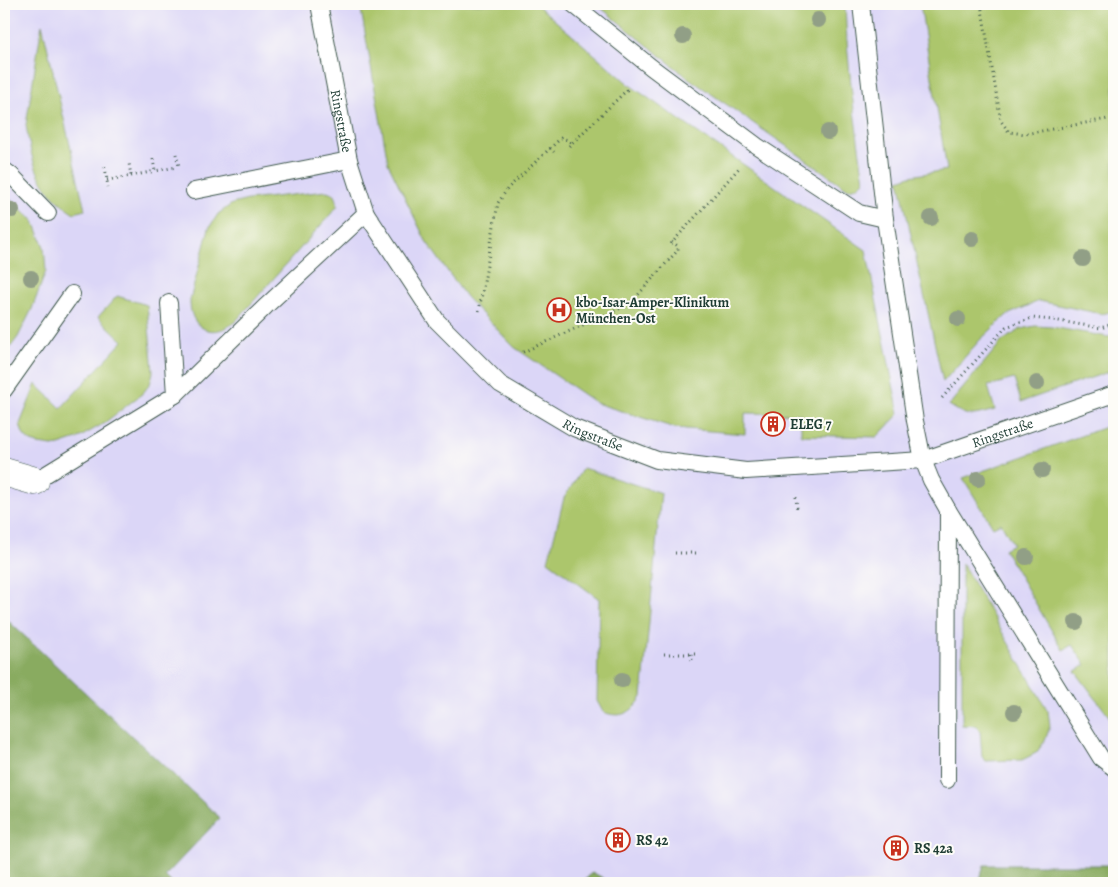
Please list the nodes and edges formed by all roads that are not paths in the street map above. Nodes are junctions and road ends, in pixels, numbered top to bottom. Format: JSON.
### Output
{"nodes":[{"id":1,"x":319,"y":4,"type":"edge"},
{"id":2,"x":574,"y":4,"type":"edge"},
{"id":3,"x":860,"y":4,"type":"edge"},
{"id":4,"x":349,"y":160,"type":"junction"},
{"id":5,"x":4,"y":170,"type":"edge"},
{"id":6,"x":194,"y":191,"type":"dead end"},
{"id":7,"x":48,"y":213,"type":"dead end"},
{"id":8,"x":366,"y":214,"type":"junction"},
{"id":9,"x":885,"y":219,"type":"junction"},
{"id":10,"x":72,"y":294,"type":"dead end"},
{"id":11,"x":168,"y":303,"type":"dead end"},
{"id":12,"x":4,"y":390,"type":"edge"},
{"id":13,"x":1114,"y":394,"type":"edge"},
{"id":14,"x":175,"y":395,"type":"junction"},
{"id":15,"x":923,"y":460,"type":"junction"},
{"id":16,"x":4,"y":472,"type":"edge"},
{"id":17,"x":36,"y":481,"type":"joint"},
{"id":18,"x":948,"y":510,"type":"junction"},
{"id":19,"x":1114,"y":768,"type":"edge"},
{"id":20,"x":947,"y":780,"type":"dead end"}],
"edges":[{"from":1,"to":4,"type":"lane","name":"Ringstraße"},
{"from":2,"to":9,"type":"lane"},
{"from":3,"to":9,"type":"lane"},
{"from":4,"to":6,"type":"lane"},
{"from":4,"to":8,"type":"lane","name":"Ringstraße"},
{"from":5,"to":7,"type":"lane"},
{"from":8,"to":14,"type":"lane"},
{"from":8,"to":15,"type":"lane","name":"Ringstraße"},
{"from":9,"to":15,"type":"lane"},
{"from":10,"to":12,"type":"lane"},
{"from":11,"to":14,"type":"lane"},
{"from":13,"to":15,"type":"lane","name":"Ringstraße"},
{"from":14,"to":17,"type":"lane"},
{"from":15,"to":18,"type":"lane"},
{"from":16,"to":17,"type":"street"},
{"from":18,"to":19,"type":"lane"},
{"from":18,"to":20,"type":"lane"}]}
